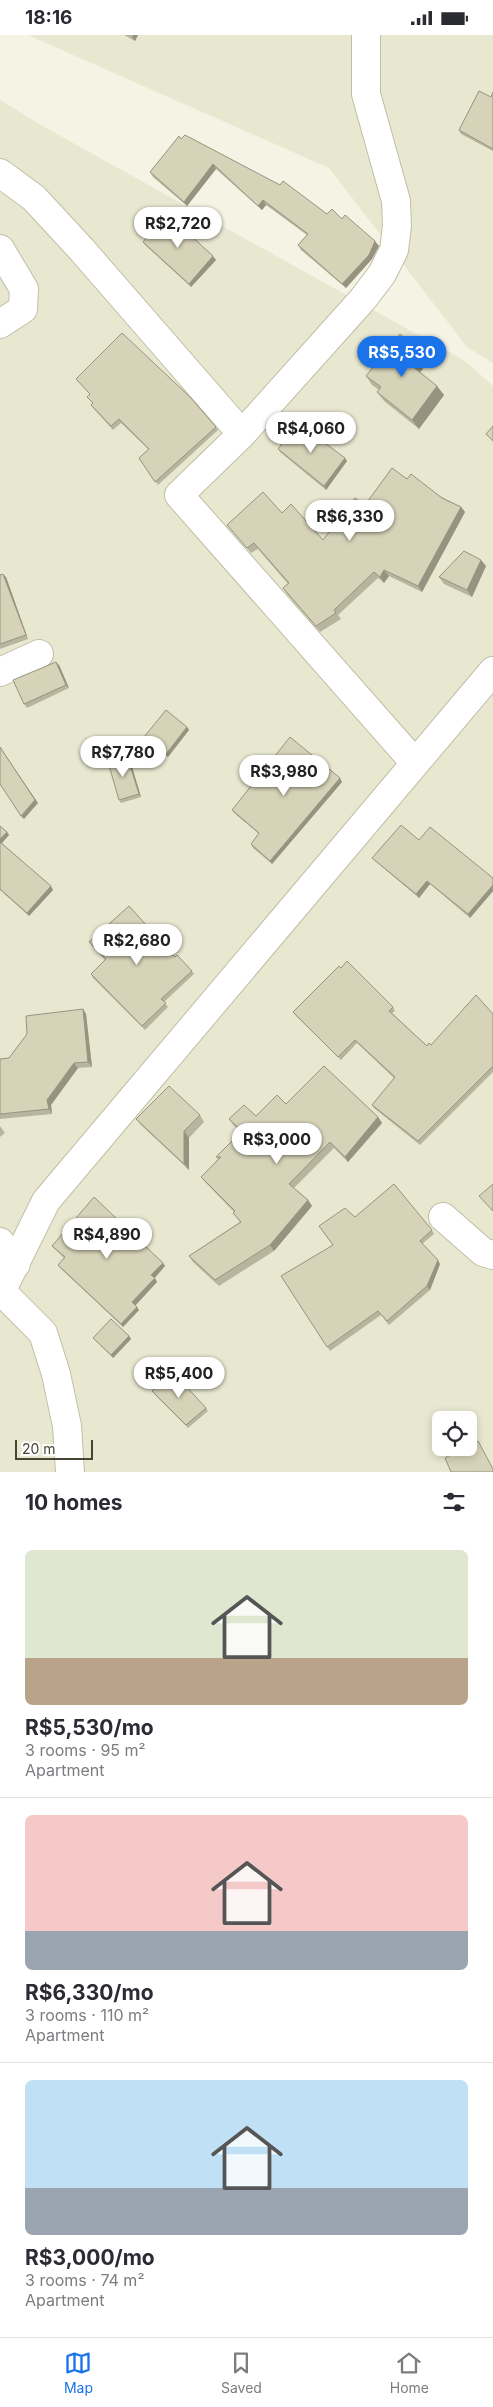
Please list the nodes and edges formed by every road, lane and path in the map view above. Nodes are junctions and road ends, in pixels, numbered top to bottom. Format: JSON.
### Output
{"nodes":[{"id":1,"x":366,"y":35,"type":"edge"},
{"id":2,"x":0,"y":173,"type":"edge"},
{"id":3,"x":0,"y":249,"type":"edge"},
{"id":4,"x":0,"y":324,"type":"edge"},
{"id":5,"x":242,"y":434,"type":"junction"},
{"id":6,"x":39,"y":654,"type":"dead end"},
{"id":7,"x":493,"y":671,"type":"edge"},
{"id":8,"x":0,"y":672,"type":"edge"},
{"id":9,"x":416,"y":763,"type":"junction"},
{"id":10,"x":444,"y":1217,"type":"dead end"},
{"id":11,"x":0,"y":1242,"type":"edge"},
{"id":12,"x":493,"y":1255,"type":"edge"},
{"id":13,"x":16,"y":1264,"type":"junction"},
{"id":14,"x":1,"y":1293,"type":"edge"},
{"id":15,"x":70,"y":1472,"type":"edge"}],
"edges":[{"from":1,"to":5,"type":"street"},
{"from":2,"to":5,"type":"street"},
{"from":3,"to":4,"type":"street"},
{"from":5,"to":9,"type":"street"},
{"from":6,"to":8,"type":"street"},
{"from":7,"to":9,"type":"street"},
{"from":9,"to":13,"type":"street"},
{"from":10,"to":12,"type":"street"},
{"from":11,"to":13,"type":"street"},
{"from":13,"to":14,"type":"street"},
{"from":14,"to":15,"type":"street"}]}
